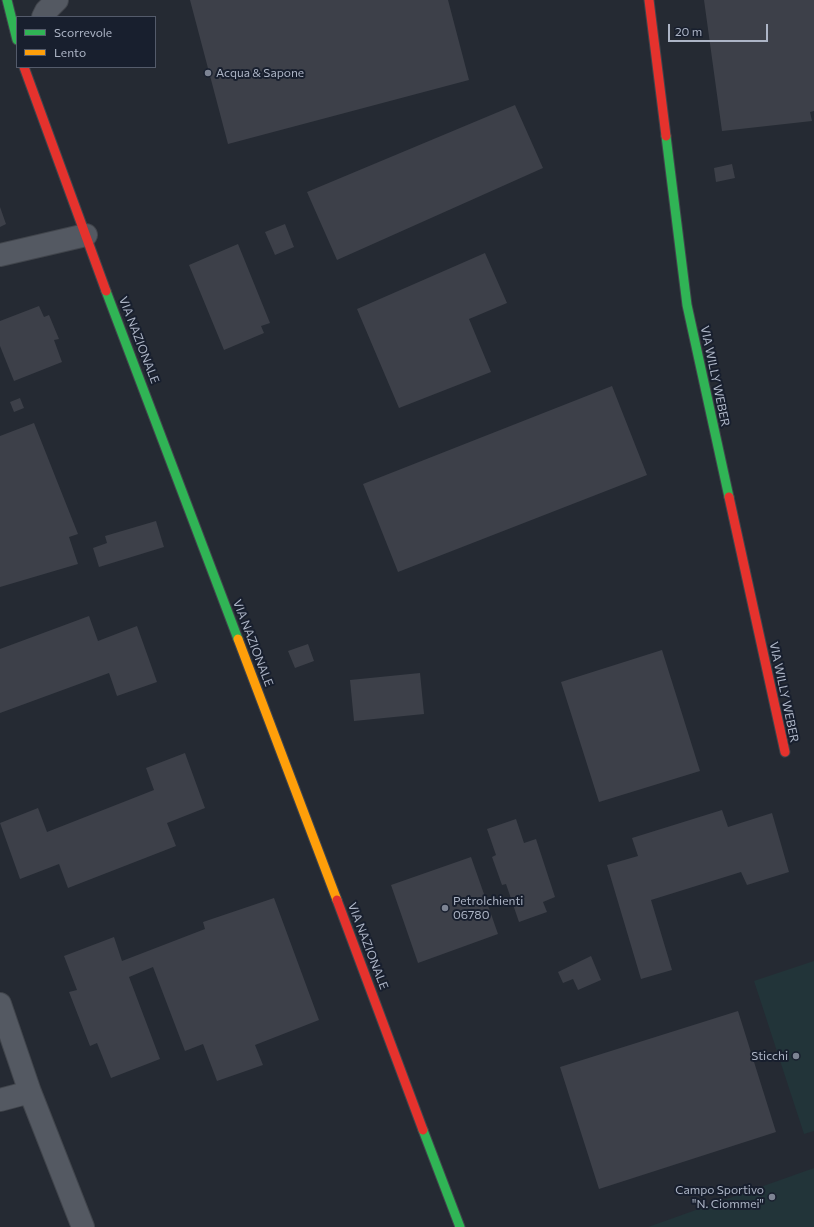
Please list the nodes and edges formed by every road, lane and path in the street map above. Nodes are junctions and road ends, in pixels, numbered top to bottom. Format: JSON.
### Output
{"nodes":[{"id":1,"x":7,"y":0,"type":"edge"},
{"id":2,"x":57,"y":0,"type":"edge"},
{"id":3,"x":649,"y":0,"type":"edge"},
{"id":4,"x":44,"y":16,"type":"edge"},
{"id":5,"x":16,"y":36,"type":"edge"},
{"id":6,"x":24,"y":68,"type":"edge"},
{"id":7,"x":86,"y":235,"type":"junction"},
{"id":8,"x":0,"y":255,"type":"edge"},
{"id":9,"x":785,"y":752,"type":"dead end"},
{"id":10,"x":0,"y":1004,"type":"edge"},
{"id":11,"x":30,"y":1092,"type":"junction"},
{"id":12,"x":0,"y":1100,"type":"edge"},
{"id":13,"x":83,"y":1227,"type":"edge"},
{"id":14,"x":460,"y":1227,"type":"edge"}],
"edges":[{"from":1,"to":5,"type":"main road"},
{"from":2,"to":4,"type":"street"},
{"from":3,"to":9,"type":"main road","name":"VIA WILLY WEBER"},
{"from":6,"to":7,"type":"main road","name":"VIA NAZIONALE"},
{"from":7,"to":8,"type":"street"},
{"from":7,"to":14,"type":"main road","name":"VIA NAZIONALE"},
{"from":10,"to":11,"type":"street"},
{"from":11,"to":12,"type":"street"},
{"from":11,"to":13,"type":"street"}]}
